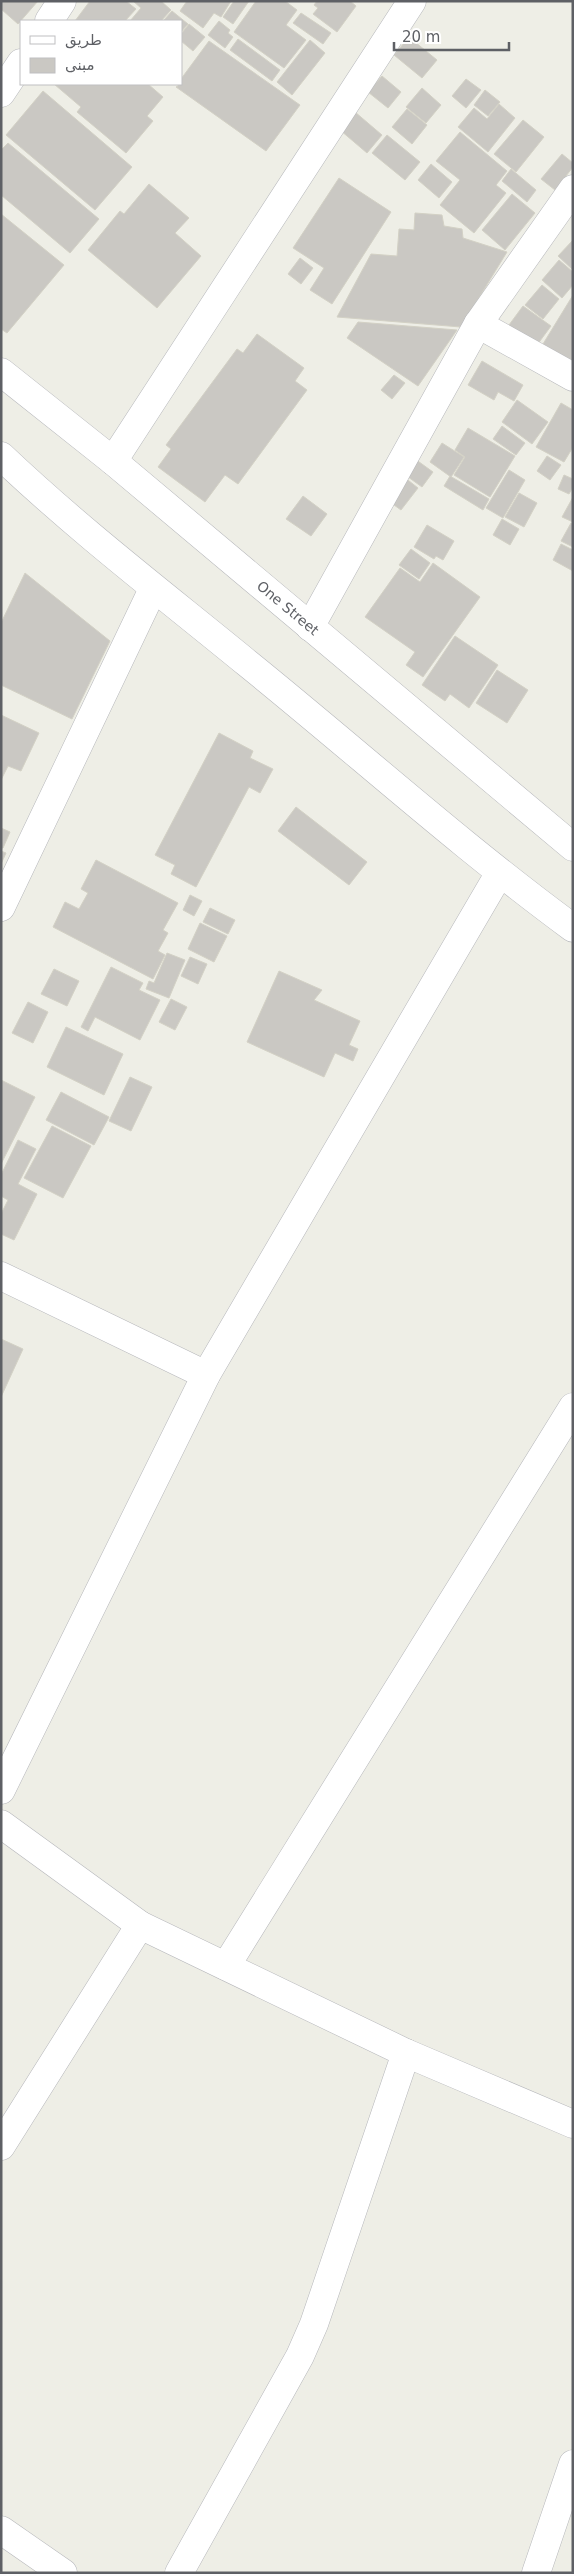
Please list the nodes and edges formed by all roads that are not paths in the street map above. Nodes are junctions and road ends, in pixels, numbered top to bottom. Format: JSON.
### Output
{"nodes":[{"id":1,"x":62,"y":1,"type":"edge"},
{"id":2,"x":412,"y":1,"type":"edge"},
{"id":3,"x":50,"y":20,"type":"edge"},
{"id":4,"x":20,"y":64,"type":"edge"},
{"id":5,"x":1,"y":93,"type":"edge"},
{"id":6,"x":573,"y":189,"type":"edge"},
{"id":7,"x":478,"y":324,"type":"junction"},
{"id":8,"x":1,"y":372,"type":"edge"},
{"id":9,"x":573,"y":376,"type":"edge"},
{"id":10,"x":1,"y":456,"type":"edge"},
{"id":11,"x":113,"y":461,"type":"junction"},
{"id":12,"x":153,"y":589,"type":"junction"},
{"id":13,"x":310,"y":628,"type":"junction"},
{"id":14,"x":573,"y":847,"type":"edge"},
{"id":15,"x":499,"y":874,"type":"junction"},
{"id":16,"x":1,"y":907,"type":"edge"},
{"id":17,"x":573,"y":928,"type":"edge"},
{"id":18,"x":1,"y":1276,"type":"edge"},
{"id":19,"x":206,"y":1375,"type":"junction"},
{"id":20,"x":573,"y":1407,"type":"edge"},
{"id":21,"x":1,"y":1790,"type":"edge"},
{"id":22,"x":1,"y":1824,"type":"edge"},
{"id":23,"x":140,"y":1925,"type":"junction"},
{"id":24,"x":226,"y":1966,"type":"junction"},
{"id":25,"x":406,"y":2053,"type":"junction"},
{"id":26,"x":573,"y":2124,"type":"edge"},
{"id":27,"x":1,"y":2146,"type":"edge"},
{"id":28,"x":573,"y":2464,"type":"edge"},
{"id":29,"x":1,"y":2530,"type":"edge"},
{"id":30,"x":63,"y":2573,"type":"edge"},
{"id":31,"x":179,"y":2573,"type":"edge"},
{"id":32,"x":536,"y":2573,"type":"edge"}],
"edges":[{"from":1,"to":3,"type":"street"},
{"from":2,"to":11,"type":"street"},
{"from":4,"to":5,"type":"street"},
{"from":6,"to":7,"type":"street"},
{"from":7,"to":9,"type":"street"},
{"from":7,"to":13,"type":"street"},
{"from":8,"to":11,"type":"street","name":"One Street"},
{"from":10,"to":12,"type":"street"},
{"from":11,"to":13,"type":"street","name":"One Street"},
{"from":12,"to":15,"type":"street"},
{"from":12,"to":16,"type":"street"},
{"from":13,"to":14,"type":"street","name":"One Street"},
{"from":15,"to":17,"type":"street"},
{"from":15,"to":19,"type":"street"},
{"from":18,"to":19,"type":"street"},
{"from":19,"to":21,"type":"street"},
{"from":20,"to":24,"type":"street"},
{"from":22,"to":23,"type":"street"},
{"from":23,"to":24,"type":"street"},
{"from":23,"to":27,"type":"street"},
{"from":24,"to":25,"type":"street"},
{"from":25,"to":26,"type":"street"},
{"from":25,"to":31,"type":"street"},
{"from":28,"to":32,"type":"street"},
{"from":29,"to":30,"type":"street"}]}
